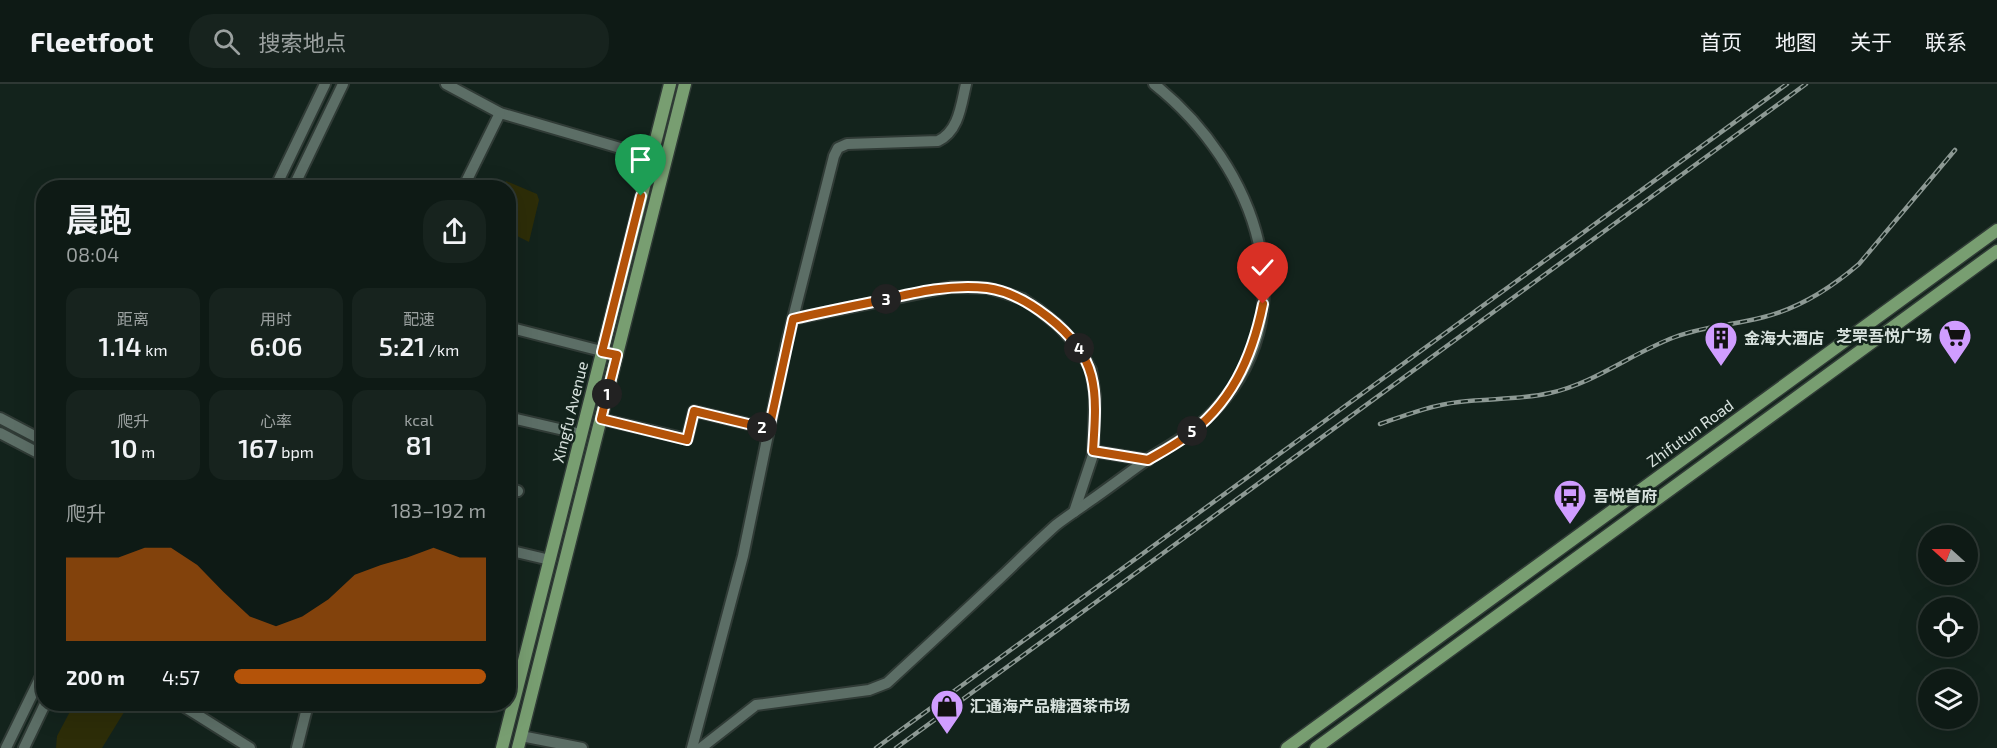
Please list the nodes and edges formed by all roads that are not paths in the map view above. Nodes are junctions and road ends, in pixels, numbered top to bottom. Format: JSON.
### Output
{"nodes":[{"id":1,"x":325,"y":84,"type":"edge"},
{"id":2,"x":343,"y":84,"type":"edge"},
{"id":3,"x":446,"y":84,"type":"edge"},
{"id":4,"x":670,"y":84,"type":"edge"},
{"id":5,"x":685,"y":84,"type":"edge"},
{"id":6,"x":966,"y":84,"type":"edge"},
{"id":7,"x":1154,"y":84,"type":"edge"},
{"id":8,"x":500,"y":113,"type":"junction"},
{"id":9,"x":651,"y":157,"type":"junction"},
{"id":10,"x":279,"y":180,"type":"edge"},
{"id":11,"x":297,"y":180,"type":"edge"},
{"id":12,"x":467,"y":180,"type":"edge"},
{"id":13,"x":1995,"y":235,"type":"edge"},
{"id":14,"x":1997,"y":251,"type":"edge"},
{"id":15,"x":793,"y":319,"type":"junction"},
{"id":16,"x":516,"y":329,"type":"edge"},
{"id":17,"x":602,"y":352,"type":"junction"},
{"id":18,"x":617,"y":355,"type":"junction"},
{"id":19,"x":0,"y":418,"type":"edge"},
{"id":20,"x":516,"y":419,"type":"edge"},
{"id":21,"x":601,"y":419,"type":"junction"},
{"id":22,"x":769,"y":429,"type":"junction"},
{"id":23,"x":0,"y":433,"type":"edge"},
{"id":24,"x":581,"y":434,"type":"junction"},
{"id":25,"x":36,"y":437,"type":"edge"},
{"id":26,"x":1093,"y":451,"type":"junction"},
{"id":27,"x":36,"y":452,"type":"edge"},
{"id":28,"x":1148,"y":460,"type":"junction"},
{"id":29,"x":1074,"y":512,"type":"junction"},
{"id":30,"x":516,"y":552,"type":"edge"},
{"id":31,"x":550,"y":560,"type":"junction"},
{"id":32,"x":36,"y":686,"type":"edge"},
{"id":33,"x":516,"y":693,"type":"edge"},
{"id":34,"x":42,"y":711,"type":"edge"},
{"id":35,"x":191,"y":711,"type":"edge"},
{"id":36,"x":306,"y":711,"type":"edge"},
{"id":37,"x":511,"y":711,"type":"edge"},
{"id":38,"x":520,"y":742,"type":"edge"},
{"id":39,"x":6,"y":748,"type":"edge"},
{"id":40,"x":24,"y":748,"type":"edge"},
{"id":41,"x":250,"y":748,"type":"edge"},
{"id":42,"x":297,"y":748,"type":"edge"},
{"id":43,"x":502,"y":748,"type":"edge"},
{"id":44,"x":582,"y":748,"type":"edge"},
{"id":45,"x":692,"y":748,"type":"edge"},
{"id":46,"x":701,"y":748,"type":"edge"},
{"id":47,"x":1287,"y":748,"type":"edge"},
{"id":48,"x":1316,"y":748,"type":"edge"}],
"edges":[{"from":1,"to":10,"type":"street"},
{"from":2,"to":11,"type":"street"},
{"from":3,"to":8,"type":"street"},
{"from":4,"to":9,"type":"main road","name":"Xingfu Avenue"},
{"from":5,"to":18,"type":"main road","name":"Xingfu Avenue"},
{"from":6,"to":15,"type":"street"},
{"from":7,"to":28,"type":"street"},
{"from":8,"to":9,"type":"street"},
{"from":8,"to":12,"type":"street"},
{"from":9,"to":17,"type":"main road","name":"Xingfu Avenue"},
{"from":13,"to":47,"type":"main road","name":"Zhifutun Road"},
{"from":14,"to":48,"type":"main road","name":"Zhifutun Road"},
{"from":15,"to":22,"type":"street"},
{"from":15,"to":26,"type":"street"},
{"from":16,"to":17,"type":"street"},
{"from":17,"to":18,"type":"street"},
{"from":17,"to":24,"type":"main road","name":"Xingfu Avenue"},
{"from":18,"to":21,"type":"main road","name":"Xingfu Avenue"},
{"from":19,"to":25,"type":"street"},
{"from":20,"to":24,"type":"street"},
{"from":21,"to":22,"type":"street"},
{"from":21,"to":38,"type":"main road","name":"Xingfu Avenue"},
{"from":22,"to":45,"type":"street"},
{"from":23,"to":27,"type":"street"},
{"from":24,"to":31,"type":"main road","name":"Xingfu Avenue"},
{"from":26,"to":28,"type":"street"},
{"from":26,"to":29,"type":"street"},
{"from":28,"to":29,"type":"street"},
{"from":29,"to":46,"type":"street"},
{"from":30,"to":31,"type":"street"},
{"from":31,"to":33,"type":"main road","name":"Xingfu Avenue"},
{"from":32,"to":39,"type":"street"},
{"from":34,"to":40,"type":"street"},
{"from":35,"to":41,"type":"street"},
{"from":36,"to":42,"type":"street"},
{"from":37,"to":43,"type":"main road","name":"Xingfu Avenue"},
{"from":38,"to":44,"type":"street"}]}
